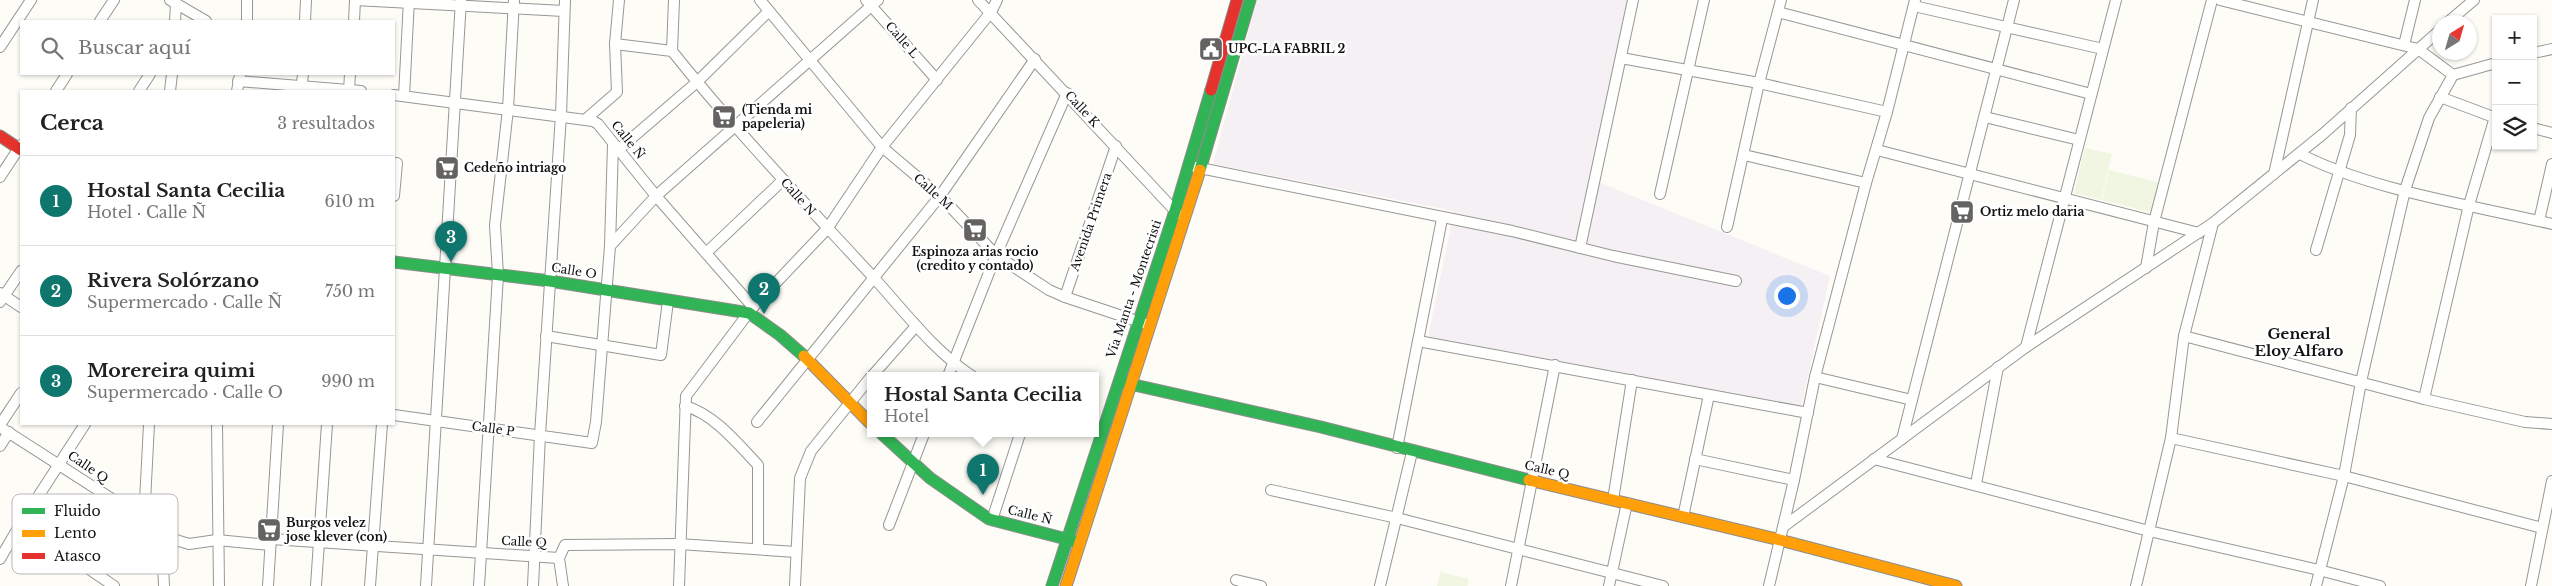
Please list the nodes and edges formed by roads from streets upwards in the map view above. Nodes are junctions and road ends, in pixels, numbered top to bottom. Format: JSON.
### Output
{"nodes":[{"id":1,"x":31,"y":0,"type":"edge"},
{"id":2,"x":114,"y":0,"type":"edge"},
{"id":3,"x":247,"y":0,"type":"edge"},
{"id":4,"x":306,"y":0,"type":"edge"},
{"id":5,"x":355,"y":0,"type":"edge"},
{"id":6,"x":565,"y":0,"type":"edge"},
{"id":7,"x":619,"y":0,"type":"edge"},
{"id":8,"x":674,"y":0,"type":"edge"},
{"id":9,"x":760,"y":0,"type":"edge"},
{"id":10,"x":978,"y":0,"type":"edge"},
{"id":11,"x":998,"y":0,"type":"edge"},
{"id":12,"x":1237,"y":0,"type":"edge"},
{"id":13,"x":1250,"y":0,"type":"edge"},
{"id":14,"x":1633,"y":0,"type":"edge"},
{"id":15,"x":1704,"y":0,"type":"edge"},
{"id":16,"x":1781,"y":0,"type":"edge"},
{"id":17,"x":2014,"y":0,"type":"edge"},
{"id":18,"x":2212,"y":0,"type":"edge"},
{"id":19,"x":2220,"y":0,"type":"edge"},
{"id":20,"x":2313,"y":0,"type":"edge"},
{"id":21,"x":2415,"y":0,"type":"edge"},
{"id":22,"x":2474,"y":0,"type":"edge"},
{"id":23,"x":409,"y":1,"type":"edge"},
{"id":24,"x":2113,"y":1,"type":"edge"},
{"id":25,"x":173,"y":2,"type":"edge"},
{"id":26,"x":872,"y":2,"type":"edge"},
{"id":27,"x":461,"y":3,"type":"edge"},
{"id":28,"x":1914,"y":3,"type":"edge"},
{"id":29,"x":514,"y":4,"type":"edge"},
{"id":30,"x":564,"y":11,"type":"junction"},
{"id":31,"x":769,"y":11,"type":"junction"},
{"id":32,"x":991,"y":12,"type":"junction"},
{"id":33,"x":1778,"y":12,"type":"junction"},
{"id":34,"x":2456,"y":15,"type":"edge"},
{"id":35,"x":101,"y":20,"type":"edge"},
{"id":36,"x":175,"y":20,"type":"edge"},
{"id":37,"x":204,"y":20,"type":"edge"},
{"id":38,"x":247,"y":20,"type":"edge"},
{"id":39,"x":305,"y":20,"type":"edge"},
{"id":40,"x":354,"y":20,"type":"edge"},
{"id":41,"x":2307,"y":22,"type":"junction"},
{"id":42,"x":2006,"y":27,"type":"junction"},
{"id":43,"x":2432,"y":37,"type":"edge"},
{"id":44,"x":615,"y":44,"type":"junction"},
{"id":45,"x":1903,"y":45,"type":"junction"},
{"id":46,"x":2404,"y":46,"type":"junction"},
{"id":47,"x":0,"y":47,"type":"edge"},
{"id":48,"x":2552,"y":48,"type":"edge"},
{"id":49,"x":2103,"y":49,"type":"junction"},
{"id":50,"x":2418,"y":49,"type":"junction"},
{"id":51,"x":672,"y":51,"type":"junction"},
{"id":52,"x":2537,"y":53,"type":"edge"},
{"id":53,"x":1621,"y":58,"type":"junction"},
{"id":54,"x":1035,"y":59,"type":"junction"},
{"id":55,"x":809,"y":60,"type":"junction"},
{"id":56,"x":2492,"y":65,"type":"edge"},
{"id":57,"x":1998,"y":69,"type":"junction"},
{"id":58,"x":1690,"y":71,"type":"junction"},
{"id":59,"x":66,"y":75,"type":"edge"},
{"id":60,"x":149,"y":75,"type":"edge"},
{"id":61,"x":172,"y":75,"type":"edge"},
{"id":62,"x":302,"y":75,"type":"edge"},
{"id":63,"x":350,"y":75,"type":"edge"},
{"id":64,"x":2453,"y":75,"type":"junction"},
{"id":65,"x":936,"y":80,"type":"junction"},
{"id":66,"x":238,"y":82,"type":"edge"},
{"id":67,"x":697,"y":82,"type":"junction"},
{"id":68,"x":1759,"y":84,"type":"junction"},
{"id":69,"x":302,"y":89,"type":"edge"},
{"id":70,"x":57,"y":90,"type":"edge"},
{"id":71,"x":140,"y":90,"type":"edge"},
{"id":72,"x":170,"y":90,"type":"edge"},
{"id":73,"x":349,"y":90,"type":"edge"},
{"id":74,"x":1067,"y":93,"type":"junction"},
{"id":75,"x":2091,"y":94,"type":"junction"},
{"id":76,"x":399,"y":96,"type":"edge"},
{"id":77,"x":2440,"y":97,"type":"junction"},
{"id":78,"x":455,"y":102,"type":"junction"},
{"id":79,"x":2351,"y":108,"type":"junction"},
{"id":80,"x":508,"y":109,"type":"junction"},
{"id":81,"x":1887,"y":112,"type":"junction"},
{"id":82,"x":561,"y":115,"type":"junction"},
{"id":83,"x":1985,"y":117,"type":"junction"},
{"id":84,"x":2492,"y":117,"type":"edge"},
{"id":85,"x":586,"y":119,"type":"junction"},
{"id":86,"x":736,"y":125,"type":"junction"},
{"id":87,"x":2492,"y":128,"type":"edge"},
{"id":88,"x":2537,"y":129,"type":"edge"},
{"id":89,"x":2552,"y":133,"type":"edge"},
{"id":90,"x":0,"y":136,"type":"edge"},
{"id":91,"x":2079,"y":140,"type":"junction"},
{"id":92,"x":1116,"y":146,"type":"junction"},
{"id":93,"x":20,"y":147,"type":"edge"},
{"id":94,"x":616,"y":147,"type":"junction"},
{"id":95,"x":882,"y":147,"type":"junction"},
{"id":96,"x":20,"y":149,"type":"edge"},
{"id":97,"x":1877,"y":150,"type":"junction"},
{"id":98,"x":2300,"y":154,"type":"junction"},
{"id":99,"x":1744,"y":155,"type":"junction"},
{"id":100,"x":397,"y":163,"type":"dead end"},
{"id":101,"x":2552,"y":164,"type":"edge"},
{"id":102,"x":1195,"y":167,"type":"junction"},
{"id":103,"x":2340,"y":171,"type":"junction"},
{"id":104,"x":1970,"y":173,"type":"junction"},
{"id":105,"x":2274,"y":174,"type":"junction"},
{"id":106,"x":0,"y":177,"type":"edge"},
{"id":107,"x":783,"y":180,"type":"junction"},
{"id":108,"x":1866,"y":183,"type":"junction"},
{"id":109,"x":395,"y":185,"type":"edge"},
{"id":110,"x":2405,"y":190,"type":"junction"},
{"id":111,"x":1660,"y":194,"type":"dead end"},
{"id":112,"x":656,"y":196,"type":"junction"},
{"id":113,"x":940,"y":196,"type":"junction"},
{"id":114,"x":2065,"y":199,"type":"junction"},
{"id":115,"x":2469,"y":205,"type":"junction"},
{"id":116,"x":1175,"y":211,"type":"junction"},
{"id":117,"x":1442,"y":219,"type":"junction"},
{"id":118,"x":1184,"y":220,"type":"junction"},
{"id":119,"x":2539,"y":221,"type":"junction"},
{"id":120,"x":2154,"y":222,"type":"junction"},
{"id":121,"x":2213,"y":224,"type":"junction"},
{"id":122,"x":2552,"y":224,"type":"edge"},
{"id":123,"x":1727,"y":227,"type":"dead end"},
{"id":124,"x":828,"y":229,"type":"junction"},
{"id":125,"x":2199,"y":233,"type":"junction"},
{"id":126,"x":610,"y":246,"type":"junction"},
{"id":127,"x":1580,"y":248,"type":"junction"},
{"id":128,"x":2316,"y":250,"type":"dead end"},
{"id":129,"x":706,"y":253,"type":"junction"},
{"id":130,"x":996,"y":255,"type":"junction"},
{"id":131,"x":395,"y":262,"type":"edge"},
{"id":132,"x":445,"y":268,"type":"junction"},
{"id":133,"x":2146,"y":268,"type":"junction"},
{"id":134,"x":20,"y":272,"type":"edge"},
{"id":135,"x":498,"y":276,"type":"junction"},
{"id":136,"x":874,"y":279,"type":"junction"},
{"id":137,"x":550,"y":281,"type":"junction"},
{"id":138,"x":1736,"y":281,"type":"dead end"},
{"id":139,"x":605,"y":290,"type":"junction"},
{"id":140,"x":1,"y":297,"type":"edge"},
{"id":141,"x":1065,"y":297,"type":"junction"},
{"id":142,"x":668,"y":301,"type":"junction"},
{"id":143,"x":20,"y":306,"type":"edge"},
{"id":144,"x":751,"y":310,"type":"junction"},
{"id":145,"x":1137,"y":322,"type":"junction"},
{"id":146,"x":1149,"y":325,"type":"junction"},
{"id":147,"x":916,"y":326,"type":"junction"},
{"id":148,"x":546,"y":336,"type":"junction"},
{"id":149,"x":2184,"y":336,"type":"junction"},
{"id":150,"x":1418,"y":341,"type":"junction"},
{"id":151,"x":601,"y":345,"type":"junction"},
{"id":152,"x":2026,"y":347,"type":"junction"},
{"id":153,"x":807,"y":360,"type":"junction"},
{"id":154,"x":953,"y":363,"type":"junction"},
{"id":155,"x":1556,"y":366,"type":"junction"},
{"id":156,"x":1998,"y":367,"type":"junction"},
{"id":157,"x":875,"y":372,"type":"edge"},
{"id":158,"x":950,"y":372,"type":"edge"},
{"id":159,"x":966,"y":372,"type":"edge"},
{"id":160,"x":1815,"y":376,"type":"junction"},
{"id":161,"x":1632,"y":380,"type":"junction"},
{"id":162,"x":867,"y":382,"type":"edge"},
{"id":163,"x":1118,"y":382,"type":"junction"},
{"id":164,"x":2361,"y":382,"type":"junction"},
{"id":165,"x":1131,"y":384,"type":"junction"},
{"id":166,"x":1709,"y":395,"type":"junction"},
{"id":167,"x":20,"y":396,"type":"edge"},
{"id":168,"x":2424,"y":399,"type":"junction"},
{"id":169,"x":1912,"y":400,"type":"junction"},
{"id":170,"x":849,"y":402,"type":"junction"},
{"id":171,"x":685,"y":406,"type":"junction"},
{"id":172,"x":1808,"y":413,"type":"junction"},
{"id":173,"x":395,"y":415,"type":"edge"},
{"id":174,"x":867,"y":420,"type":"edge"},
{"id":175,"x":437,"y":421,"type":"junction"},
{"id":176,"x":757,"y":422,"type":"dead end"},
{"id":177,"x":2552,"y":424,"type":"edge"},
{"id":178,"x":84,"y":425,"type":"edge"},
{"id":179,"x":149,"y":425,"type":"edge"},
{"id":180,"x":217,"y":425,"type":"edge"},
{"id":181,"x":278,"y":425,"type":"edge"},
{"id":182,"x":327,"y":425,"type":"edge"},
{"id":183,"x":382,"y":425,"type":"edge"},
{"id":184,"x":3,"y":428,"type":"edge"},
{"id":185,"x":488,"y":429,"type":"junction"},
{"id":186,"x":1099,"y":432,"type":"edge"},
{"id":187,"x":540,"y":435,"type":"junction"},
{"id":188,"x":1115,"y":436,"type":"junction"},
{"id":189,"x":885,"y":437,"type":"edge"},
{"id":190,"x":923,"y":437,"type":"edge"},
{"id":191,"x":1019,"y":437,"type":"edge"},
{"id":192,"x":1098,"y":437,"type":"edge"},
{"id":193,"x":1902,"y":438,"type":"junction"},
{"id":194,"x":2171,"y":438,"type":"junction"},
{"id":195,"x":0,"y":446,"type":"edge"},
{"id":196,"x":1397,"y":448,"type":"junction"},
{"id":197,"x":1412,"y":452,"type":"junction"},
{"id":198,"x":1695,"y":459,"type":"junction"},
{"id":199,"x":1874,"y":459,"type":"junction"},
{"id":200,"x":912,"y":463,"type":"junction"},
{"id":201,"x":58,"y":464,"type":"junction"},
{"id":202,"x":2344,"y":476,"type":"junction"},
{"id":203,"x":1794,"y":480,"type":"junction"},
{"id":204,"x":1532,"y":481,"type":"junction"},
{"id":205,"x":2552,"y":481,"type":"edge"},
{"id":206,"x":1976,"y":484,"type":"junction"},
{"id":207,"x":1271,"y":490,"type":"dead end"},
{"id":208,"x":39,"y":494,"type":"edge"},
{"id":209,"x":103,"y":494,"type":"edge"},
{"id":210,"x":145,"y":494,"type":"edge"},
{"id":211,"x":1613,"y":500,"type":"junction"},
{"id":212,"x":1627,"y":503,"type":"junction"},
{"id":213,"x":1683,"y":517,"type":"junction"},
{"id":214,"x":1397,"y":518,"type":"junction"},
{"id":215,"x":992,"y":520,"type":"junction"},
{"id":216,"x":889,"y":525,"type":"dead end"},
{"id":217,"x":1783,"y":527,"type":"junction"},
{"id":218,"x":2542,"y":528,"type":"junction"},
{"id":219,"x":2149,"y":531,"type":"junction"},
{"id":220,"x":12,"y":538,"type":"edge"},
{"id":221,"x":1068,"y":539,"type":"junction"},
{"id":222,"x":217,"y":540,"type":"junction"},
{"id":223,"x":1780,"y":540,"type":"junction"},
{"id":224,"x":178,"y":541,"type":"edge"},
{"id":225,"x":271,"y":542,"type":"junction"},
{"id":226,"x":318,"y":542,"type":"junction"},
{"id":227,"x":1080,"y":542,"type":"junction"},
{"id":228,"x":679,"y":544,"type":"junction"},
{"id":229,"x":372,"y":545,"type":"junction"},
{"id":230,"x":428,"y":549,"type":"junction"},
{"id":231,"x":758,"y":549,"type":"junction"},
{"id":232,"x":1518,"y":549,"type":"junction"},
{"id":233,"x":796,"y":552,"type":"junction"},
{"id":234,"x":481,"y":553,"type":"junction"},
{"id":235,"x":535,"y":558,"type":"junction"},
{"id":236,"x":559,"y":558,"type":"junction"},
{"id":237,"x":0,"y":560,"type":"edge"},
{"id":238,"x":2319,"y":570,"type":"junction"},
{"id":239,"x":1612,"y":573,"type":"junction"},
{"id":240,"x":97,"y":574,"type":"edge"},
{"id":241,"x":1236,"y":580,"type":"dead end"},
{"id":242,"x":114,"y":586,"type":"edge"},
{"id":243,"x":219,"y":586,"type":"edge"},
{"id":244,"x":268,"y":586,"type":"edge"},
{"id":245,"x":316,"y":586,"type":"edge"},
{"id":246,"x":370,"y":586,"type":"edge"},
{"id":247,"x":426,"y":586,"type":"edge"},
{"id":248,"x":479,"y":586,"type":"edge"},
{"id":249,"x":533,"y":586,"type":"edge"},
{"id":250,"x":563,"y":586,"type":"edge"},
{"id":251,"x":679,"y":586,"type":"edge"},
{"id":252,"x":795,"y":586,"type":"edge"},
{"id":253,"x":1052,"y":586,"type":"edge"},
{"id":254,"x":1066,"y":586,"type":"edge"},
{"id":255,"x":1261,"y":586,"type":"edge"},
{"id":256,"x":1380,"y":586,"type":"edge"},
{"id":257,"x":1511,"y":586,"type":"edge"},
{"id":258,"x":1609,"y":586,"type":"edge"},
{"id":259,"x":1663,"y":586,"type":"edge"},
{"id":260,"x":1768,"y":586,"type":"edge"},
{"id":261,"x":1954,"y":586,"type":"edge"},
{"id":262,"x":2136,"y":586,"type":"edge"},
{"id":263,"x":2316,"y":586,"type":"edge"},
{"id":264,"x":2380,"y":586,"type":"edge"},
{"id":265,"x":2531,"y":586,"type":"edge"}],
"edges":[{"from":1,"to":47,"type":"street"},
{"from":2,"to":35,"type":"street"},
{"from":3,"to":38,"type":"street"},
{"from":4,"to":39,"type":"street"},
{"from":5,"to":23,"type":"street"},
{"from":5,"to":40,"type":"street"},
{"from":6,"to":30,"type":"street"},
{"from":7,"to":44,"type":"street"},
{"from":8,"to":51,"type":"street"},
{"from":9,"to":31,"type":"street","name":"Calle M"},
{"from":10,"to":32,"type":"street","name":"Calle K"},
{"from":11,"to":32,"type":"street"},
{"from":12,"to":102,"type":"street","name":"Vía Manta - Montecristi"},
{"from":13,"to":102,"type":"street","name":"Vía Manta - Montecristi"},
{"from":14,"to":53,"type":"street"},
{"from":15,"to":58,"type":"street"},
{"from":16,"to":33,"type":"street"},
{"from":17,"to":42,"type":"street"},
{"from":18,"to":120,"type":"street"},
{"from":19,"to":41,"type":"street"},
{"from":20,"to":41,"type":"street"},
{"from":21,"to":46,"type":"street"},
{"from":22,"to":34,"type":"street"},
{"from":23,"to":27,"type":"street"},
{"from":23,"to":76,"type":"street"},
{"from":24,"to":49,"type":"street"},
{"from":25,"to":36,"type":"street"},
{"from":25,"to":37,"type":"street"},
{"from":26,"to":55,"type":"street"},
{"from":26,"to":65,"type":"street","name":"Calle L"},
{"from":27,"to":29,"type":"street"},
{"from":27,"to":78,"type":"street"},
{"from":28,"to":42,"type":"street"},
{"from":28,"to":45,"type":"street"},
{"from":29,"to":30,"type":"street"},
{"from":29,"to":80,"type":"street"},
{"from":30,"to":82,"type":"street"},
{"from":31,"to":55,"type":"street","name":"Calle M"},
{"from":31,"to":67,"type":"street"},
{"from":32,"to":54,"type":"street","name":"Calle K"},
{"from":32,"to":65,"type":"street"},
{"from":33,"to":45,"type":"street"},
{"from":33,"to":68,"type":"street"},
{"from":41,"to":46,"type":"street"},
{"from":41,"to":105,"type":"street"},
{"from":42,"to":49,"type":"street"},
{"from":42,"to":57,"type":"street"},
{"from":43,"to":50,"type":"street"},
{"from":44,"to":51,"type":"street"},
{"from":44,"to":85,"type":"street"},
{"from":45,"to":57,"type":"street"},
{"from":45,"to":81,"type":"street"},
{"from":46,"to":50,"type":"street"},
{"from":48,"to":52,"type":"street"},
{"from":49,"to":75,"type":"street"},
{"from":50,"to":64,"type":"street"},
{"from":50,"to":79,"type":"street"},
{"from":51,"to":67,"type":"street","name":"Calle N"},
{"from":53,"to":58,"type":"street"},
{"from":53,"to":127,"type":"street"},
{"from":54,"to":74,"type":"street","name":"Calle K"},
{"from":54,"to":113,"type":"street"},
{"from":55,"to":86,"type":"street"},
{"from":55,"to":95,"type":"street","name":"Calle M"},
{"from":56,"to":64,"type":"street"},
{"from":57,"to":75,"type":"street"},
{"from":57,"to":83,"type":"street"},
{"from":58,"to":68,"type":"street"},
{"from":58,"to":111,"type":"street"},
{"from":59,"to":70,"type":"street"},
{"from":60,"to":71,"type":"street"},
{"from":61,"to":72,"type":"street"},
{"from":62,"to":69,"type":"street"},
{"from":63,"to":73,"type":"street"},
{"from":64,"to":77,"type":"street"},
{"from":65,"to":95,"type":"street"},
{"from":66,"to":69,"type":"street"},
{"from":67,"to":86,"type":"street","name":"Calle N"},
{"from":67,"to":94,"type":"street"},
{"from":68,"to":81,"type":"street"},
{"from":68,"to":99,"type":"street"},
{"from":69,"to":73,"type":"street"},
{"from":74,"to":92,"type":"street","name":"Calle K"},
{"from":74,"to":130,"type":"street"},
{"from":75,"to":91,"type":"street"},
{"from":76,"to":78,"type":"street","name":"Calle Ñ"},
{"from":77,"to":84,"type":"street"},
{"from":77,"to":110,"type":"street"},
{"from":78,"to":80,"type":"street","name":"Calle Ñ"},
{"from":78,"to":132,"type":"street"},
{"from":79,"to":98,"type":"street"},
{"from":79,"to":103,"type":"street"},
{"from":80,"to":82,"type":"street","name":"Calle Ñ"},
{"from":80,"to":135,"type":"street"},
{"from":81,"to":97,"type":"street"},
{"from":82,"to":85,"type":"street","name":"Calle Ñ"},
{"from":82,"to":137,"type":"street"},
{"from":83,"to":91,"type":"street"},
{"from":83,"to":104,"type":"street"},
{"from":85,"to":94,"type":"street","name":"Calle Ñ"},
{"from":86,"to":107,"type":"street","name":"Calle N"},
{"from":86,"to":112,"type":"street"},
{"from":87,"to":115,"type":"street"},
{"from":88,"to":89,"type":"street"},
{"from":90,"to":93,"type":"street"},
{"from":91,"to":114,"type":"street"},
{"from":92,"to":116,"type":"street","name":"Calle K"},
{"from":92,"to":141,"type":"street","name":"Avenida Primera"},
{"from":94,"to":112,"type":"street","name":"Calle Ñ"},
{"from":94,"to":126,"type":"street"},
{"from":95,"to":113,"type":"street","name":"Calle M"},
{"from":95,"to":124,"type":"street"},
{"from":96,"to":106,"type":"street"},
{"from":97,"to":104,"type":"street"},
{"from":97,"to":108,"type":"street"},
{"from":98,"to":103,"type":"street"},
{"from":98,"to":105,"type":"street"},
{"from":99,"to":108,"type":"street"},
{"from":99,"to":123,"type":"street"},
{"from":100,"to":109,"type":"street"},
{"from":101,"to":119,"type":"street"},
{"from":102,"to":116,"type":"street","name":"Vía Manta - Montecristi"},
{"from":102,"to":117,"type":"street"},
{"from":102,"to":118,"type":"street","name":"Vía Manta - Montecristi"},
{"from":103,"to":110,"type":"street"},
{"from":103,"to":128,"type":"street"},
{"from":104,"to":114,"type":"street"},
{"from":104,"to":169,"type":"street"},
{"from":105,"to":121,"type":"street"},
{"from":107,"to":124,"type":"street","name":"Calle N"},
{"from":107,"to":129,"type":"street"},
{"from":108,"to":160,"type":"street"},
{"from":110,"to":115,"type":"street"},
{"from":110,"to":164,"type":"street"},
{"from":112,"to":126,"type":"street"},
{"from":112,"to":129,"type":"street","name":"Calle Ñ"},
{"from":113,"to":130,"type":"street","name":"Calle M"},
{"from":113,"to":136,"type":"street"},
{"from":114,"to":120,"type":"street"},
{"from":114,"to":152,"type":"street"},
{"from":115,"to":119,"type":"street"},
{"from":115,"to":168,"type":"street"},
{"from":116,"to":118,"type":"street","name":"Calle K"},
{"from":116,"to":145,"type":"street","name":"Vía Manta - Montecristi"},
{"from":117,"to":127,"type":"street"},
{"from":117,"to":150,"type":"street"},
{"from":118,"to":146,"type":"street","name":"Vía Manta - Montecristi"},
{"from":119,"to":122,"type":"street"},
{"from":120,"to":125,"type":"street"},
{"from":120,"to":133,"type":"street"},
{"from":121,"to":125,"type":"street"},
{"from":121,"to":149,"type":"street"},
{"from":124,"to":136,"type":"street","name":"Calle N"},
{"from":124,"to":144,"type":"street"},
{"from":125,"to":133,"type":"street"},
{"from":126,"to":139,"type":"street"},
{"from":127,"to":138,"type":"street"},
{"from":129,"to":144,"type":"street","name":"Calle Ñ"},
{"from":130,"to":141,"type":"street","name":"Calle M"},
{"from":130,"to":154,"type":"street"},
{"from":131,"to":132,"type":"street","name":"Calle O"},
{"from":132,"to":135,"type":"street","name":"Calle O"},
{"from":132,"to":175,"type":"street"},
{"from":133,"to":152,"type":"street"},
{"from":134,"to":140,"type":"street"},
{"from":135,"to":137,"type":"street","name":"Calle O"},
{"from":135,"to":185,"type":"street"},
{"from":136,"to":147,"type":"street","name":"Calle N"},
{"from":136,"to":153,"type":"street"},
{"from":137,"to":139,"type":"street","name":"Calle O"},
{"from":137,"to":148,"type":"street"},
{"from":139,"to":142,"type":"street","name":"Calle O"},
{"from":139,"to":151,"type":"street"},
{"from":140,"to":143,"type":"street"},
{"from":141,"to":145,"type":"street","name":"Calle M"},
{"from":142,"to":144,"type":"street","name":"Calle O"},
{"from":142,"to":151,"type":"street"},
{"from":144,"to":153,"type":"street","name":"Calle Ñ"},
{"from":144,"to":171,"type":"street"},
{"from":145,"to":146,"type":"street","name":"Calle M"},
{"from":145,"to":163,"type":"street","name":"Vía Manta - Montecristi"},
{"from":146,"to":165,"type":"street","name":"Vía Manta - Montecristi"},
{"from":147,"to":154,"type":"street","name":"Calle N"},
{"from":147,"to":157,"type":"street"},
{"from":148,"to":151,"type":"street"},
{"from":148,"to":187,"type":"street"},
{"from":149,"to":164,"type":"street"},
{"from":149,"to":194,"type":"street"},
{"from":150,"to":155,"type":"street"},
{"from":150,"to":196,"type":"street"},
{"from":151,"to":187,"type":"street","name":"Calle P"},
{"from":152,"to":156,"type":"street"},
{"from":153,"to":170,"type":"street","name":"Calle Ñ"},
{"from":153,"to":176,"type":"street"},
{"from":154,"to":158,"type":"street"},
{"from":154,"to":159,"type":"street","name":"Calle N"},
{"from":155,"to":161,"type":"street"},
{"from":155,"to":204,"type":"street"},
{"from":156,"to":193,"type":"street"},
{"from":156,"to":206,"type":"street"},
{"from":160,"to":169,"type":"street"},
{"from":160,"to":172,"type":"street"},
{"from":161,"to":166,"type":"street"},
{"from":161,"to":211,"type":"street"},
{"from":162,"to":170,"type":"street"},
{"from":163,"to":165,"type":"street","name":"Calle Q"},
{"from":163,"to":186,"type":"street","name":"Vía Manta - Montecristi"},
{"from":164,"to":168,"type":"street"},
{"from":164,"to":202,"type":"street"},
{"from":165,"to":188,"type":"street","name":"Vía Manta - Montecristi"},
{"from":165,"to":196,"type":"street","name":"Calle Q"},
{"from":166,"to":172,"type":"street"},
{"from":166,"to":198,"type":"street"},
{"from":167,"to":184,"type":"street"},
{"from":168,"to":177,"type":"street"},
{"from":169,"to":193,"type":"street"},
{"from":170,"to":174,"type":"street","name":"Calle Ñ"},
{"from":170,"to":233,"type":"street"},
{"from":171,"to":228,"type":"street"},
{"from":171,"to":231,"type":"street"},
{"from":172,"to":203,"type":"street"},
{"from":173,"to":175,"type":"street","name":"Calle P"},
{"from":175,"to":185,"type":"street","name":"Calle P"},
{"from":175,"to":230,"type":"street"},
{"from":178,"to":201,"type":"street"},
{"from":179,"to":210,"type":"street"},
{"from":180,"to":222,"type":"street"},
{"from":181,"to":225,"type":"street"},
{"from":182,"to":226,"type":"street"},
{"from":183,"to":229,"type":"street"},
{"from":184,"to":195,"type":"street"},
{"from":184,"to":201,"type":"street","name":"Calle Q"},
{"from":185,"to":187,"type":"street","name":"Calle P"},
{"from":185,"to":234,"type":"street"},
{"from":186,"to":188,"type":"street"},
{"from":187,"to":235,"type":"street"},
{"from":188,"to":227,"type":"street","name":"Vía Manta - Montecristi"},
{"from":189,"to":200,"type":"street","name":"Calle Ñ"},
{"from":190,"to":200,"type":"street"},
{"from":191,"to":215,"type":"street"},
{"from":192,"to":221,"type":"street","name":"Vía Manta - Montecristi"},
{"from":193,"to":199,"type":"street"},
{"from":194,"to":202,"type":"street"},
{"from":194,"to":219,"type":"street"},
{"from":196,"to":197,"type":"street","name":"Calle Q"},
{"from":197,"to":204,"type":"street","name":"Calle Q"},
{"from":197,"to":214,"type":"street"},
{"from":198,"to":203,"type":"street"},
{"from":198,"to":213,"type":"street"},
{"from":199,"to":206,"type":"street"},
{"from":199,"to":217,"type":"street"},
{"from":200,"to":215,"type":"street","name":"Calle Ñ"},
{"from":200,"to":216,"type":"street"},
{"from":201,"to":208,"type":"street"},
{"from":201,"to":209,"type":"street","name":"Calle Q"},
{"from":202,"to":218,"type":"street"},
{"from":202,"to":238,"type":"street"},
{"from":203,"to":217,"type":"street"},
{"from":204,"to":211,"type":"street","name":"Calle Q"},
{"from":204,"to":232,"type":"street"},
{"from":205,"to":218,"type":"street"},
{"from":206,"to":219,"type":"street"},
{"from":207,"to":214,"type":"street"},
{"from":211,"to":212,"type":"street","name":"Calle Q"},
{"from":212,"to":213,"type":"street","name":"Calle Q"},
{"from":212,"to":239,"type":"street"},
{"from":213,"to":223,"type":"street","name":"Calle Q"},
{"from":214,"to":232,"type":"street"},
{"from":214,"to":256,"type":"street"},
{"from":215,"to":221,"type":"street","name":"Calle Ñ"},
{"from":217,"to":223,"type":"street"},
{"from":218,"to":265,"type":"street"},
{"from":219,"to":238,"type":"street"},
{"from":219,"to":262,"type":"street"},
{"from":220,"to":237,"type":"street"},
{"from":221,"to":227,"type":"street","name":"Calle Ñ"},
{"from":221,"to":253,"type":"street","name":"Vía Manta - Montecristi"},
{"from":222,"to":224,"type":"street","name":"Calle Q"},
{"from":222,"to":225,"type":"street","name":"Calle Q"},
{"from":222,"to":243,"type":"street"},
{"from":223,"to":260,"type":"street"},
{"from":223,"to":261,"type":"street","name":"Calle Q"},
{"from":225,"to":226,"type":"street","name":"Calle Q"},
{"from":225,"to":244,"type":"street"},
{"from":226,"to":229,"type":"street","name":"Calle Q"},
{"from":226,"to":245,"type":"street"},
{"from":227,"to":254,"type":"street","name":"Vía Manta - Montecristi"},
{"from":228,"to":231,"type":"street","name":"Calle Q"},
{"from":228,"to":236,"type":"street","name":"Calle Q"},
{"from":228,"to":251,"type":"street"},
{"from":229,"to":230,"type":"street","name":"Calle Q"},
{"from":229,"to":246,"type":"street"},
{"from":230,"to":234,"type":"street","name":"Calle Q"},
{"from":230,"to":247,"type":"street"},
{"from":231,"to":233,"type":"street","name":"Calle Q"},
{"from":232,"to":239,"type":"street"},
{"from":232,"to":257,"type":"street"},
{"from":233,"to":252,"type":"street"},
{"from":234,"to":235,"type":"street","name":"Calle Q"},
{"from":234,"to":248,"type":"street"},
{"from":235,"to":236,"type":"street","name":"Calle Q"},
{"from":235,"to":249,"type":"street"},
{"from":236,"to":250,"type":"street"},
{"from":238,"to":263,"type":"street"},
{"from":238,"to":264,"type":"street"},
{"from":239,"to":258,"type":"street"},
{"from":239,"to":259,"type":"street"},
{"from":240,"to":242,"type":"street"},
{"from":241,"to":255,"type":"street"}]}
